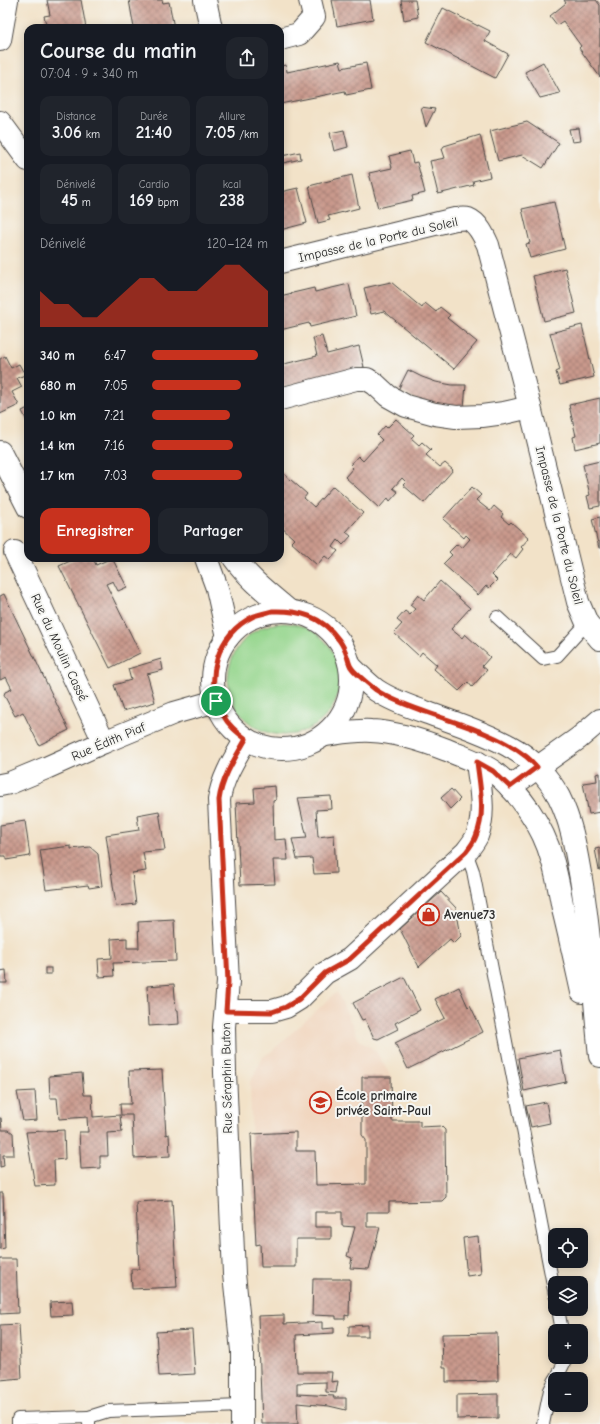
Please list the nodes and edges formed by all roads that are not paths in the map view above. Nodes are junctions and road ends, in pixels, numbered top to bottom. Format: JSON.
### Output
{"nodes":[{"id":1,"x":7,"y":0,"type":"edge"},
{"id":2,"x":205,"y":0,"type":"edge"},
{"id":3,"x":310,"y":0,"type":"edge"},
{"id":4,"x":211,"y":24,"type":"edge"},
{"id":5,"x":284,"y":37,"type":"edge"},
{"id":6,"x":0,"y":40,"type":"edge"},
{"id":7,"x":0,"y":122,"type":"edge"},
{"id":8,"x":24,"y":155,"type":"edge"},
{"id":9,"x":284,"y":261,"type":"edge"},
{"id":10,"x":284,"y":398,"type":"edge"},
{"id":11,"x":530,"y":407,"type":"junction"},
{"id":12,"x":0,"y":452,"type":"edge"},
{"id":13,"x":24,"y":499,"type":"edge"},
{"id":14,"x":14,"y":552,"type":"edge"},
{"id":15,"x":207,"y":562,"type":"edge"},
{"id":16,"x":237,"y":562,"type":"edge"},
{"id":17,"x":289,"y":611,"type":"junction"},
{"id":18,"x":497,"y":617,"type":"dead end"},
{"id":19,"x":586,"y":623,"type":"junction"},
{"id":20,"x":228,"y":637,"type":"junction"},
{"id":21,"x":600,"y":639,"type":"edge"},
{"id":22,"x":351,"y":667,"type":"junction"},
{"id":23,"x":216,"y":701,"type":"junction"},
{"id":24,"x":600,"y":720,"type":"edge"},
{"id":25,"x":325,"y":735,"type":"junction"},
{"id":26,"x":246,"y":739,"type":"junction"},
{"id":27,"x":104,"y":742,"type":"junction"},
{"id":28,"x":477,"y":762,"type":"junction"},
{"id":29,"x":537,"y":767,"type":"junction"},
{"id":30,"x":0,"y":785,"type":"edge"},
{"id":31,"x":510,"y":787,"type":"junction"},
{"id":32,"x":466,"y":852,"type":"junction"},
{"id":33,"x":226,"y":1011,"type":"junction"},
{"id":34,"x":600,"y":1056,"type":"edge"},
{"id":35,"x":600,"y":1072,"type":"edge"},
{"id":36,"x":551,"y":1276,"type":"edge"},
{"id":37,"x":548,"y":1400,"type":"edge"},
{"id":38,"x":242,"y":1415,"type":"edge"},
{"id":39,"x":89,"y":1420,"type":"edge"},
{"id":40,"x":18,"y":1424,"type":"edge"},
{"id":41,"x":543,"y":1424,"type":"edge"}],
"edges":[{"from":1,"to":6,"type":"street"},
{"from":2,"to":4,"type":"street"},
{"from":3,"to":5,"type":"street"},
{"from":7,"to":8,"type":"street"},
{"from":9,"to":11,"type":"street","name":"Impasse de la Porte du Soleil"},
{"from":10,"to":11,"type":"street"},
{"from":11,"to":19,"type":"street","name":"Impasse de la Porte du Soleil"},
{"from":12,"to":13,"type":"street"},
{"from":14,"to":27,"type":"street","name":"Rue du Moulin Cassé"},
{"from":15,"to":20,"type":"street"},
{"from":16,"to":17,"type":"street"},
{"from":17,"to":20,"type":"street"},
{"from":17,"to":22,"type":"street"},
{"from":18,"to":19,"type":"lane"},
{"from":19,"to":21,"type":"street","name":"Impasse de la Porte du Soleil"},
{"from":20,"to":23,"type":"street"},
{"from":22,"to":25,"type":"street"},
{"from":22,"to":29,"type":"street"},
{"from":23,"to":26,"type":"street"},
{"from":23,"to":27,"type":"street","name":"Rue Édith Piaf"},
{"from":24,"to":29,"type":"street"},
{"from":25,"to":26,"type":"street"},
{"from":25,"to":28,"type":"street"},
{"from":26,"to":33,"type":"street","name":"Rue Séraphin Buton"},
{"from":27,"to":30,"type":"street","name":"Rue Édith Piaf"},
{"from":28,"to":31,"type":"street"},
{"from":28,"to":32,"type":"street"},
{"from":29,"to":31,"type":"street"},
{"from":29,"to":34,"type":"street"},
{"from":31,"to":35,"type":"street"},
{"from":32,"to":33,"type":"street"},
{"from":32,"to":36,"type":"lane"},
{"from":33,"to":38,"type":"street","name":"Rue Séraphin Buton"},
{"from":37,"to":41,"type":"lane"},
{"from":38,"to":39,"type":"lane"},
{"from":39,"to":40,"type":"lane"}]}
